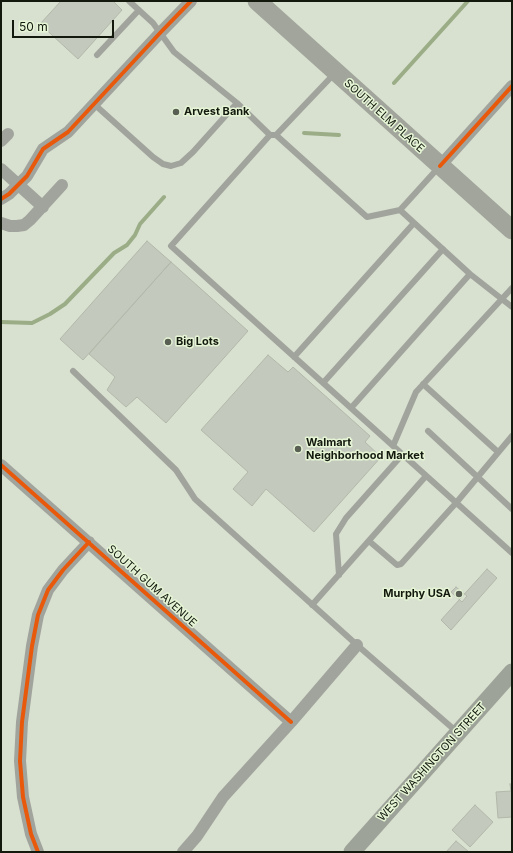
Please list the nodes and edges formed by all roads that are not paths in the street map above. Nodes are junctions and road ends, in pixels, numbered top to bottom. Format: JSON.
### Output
{"nodes":[{"id":1,"x":129,"y":1,"type":"edge"},
{"id":2,"x":191,"y":1,"type":"edge"},
{"id":3,"x":257,"y":1,"type":"edge"},
{"id":4,"x":139,"y":10,"type":"junction"},
{"id":5,"x":160,"y":32,"type":"junction"},
{"id":6,"x":97,"y":55,"type":"dead end"},
{"id":7,"x":336,"y":72,"type":"junction"},
{"id":8,"x":512,"y":86,"type":"edge"},
{"id":9,"x":94,"y":104,"type":"junction"},
{"id":10,"x":237,"y":104,"type":"junction"},
{"id":11,"x":273,"y":135,"type":"junction"},
{"id":12,"x":440,"y":166,"type":"junction"},
{"id":13,"x":1,"y":169,"type":"edge"},
{"id":14,"x":18,"y":185,"type":"junction"},
{"id":15,"x":62,"y":185,"type":"dead end"},
{"id":16,"x":1,"y":199,"type":"edge"},
{"id":17,"x":43,"y":207,"type":"junction"},
{"id":18,"x":400,"y":210,"type":"junction"},
{"id":19,"x":1,"y":223,"type":"edge"},
{"id":20,"x":414,"y":223,"type":"junction"},
{"id":21,"x":512,"y":230,"type":"edge"},
{"id":22,"x":443,"y":249,"type":"junction"},
{"id":23,"x":470,"y":274,"type":"junction"},
{"id":24,"x":512,"y":288,"type":"edge"},
{"id":25,"x":502,"y":297,"type":"junction"},
{"id":26,"x":512,"y":307,"type":"edge"},
{"id":27,"x":294,"y":357,"type":"junction"},
{"id":28,"x":73,"y":371,"type":"dead end"},
{"id":29,"x":323,"y":383,"type":"junction"},
{"id":30,"x":423,"y":384,"type":"junction"},
{"id":31,"x":351,"y":408,"type":"junction"},
{"id":32,"x":428,"y":430,"type":"dead end"},
{"id":33,"x":512,"y":436,"type":"edge"},
{"id":34,"x":393,"y":446,"type":"junction"},
{"id":35,"x":498,"y":452,"type":"junction"},
{"id":36,"x":402,"y":455,"type":"junction"},
{"id":37,"x":1,"y":465,"type":"edge"},
{"id":38,"x":426,"y":476,"type":"junction"},
{"id":39,"x":477,"y":478,"type":"junction"},
{"id":40,"x":456,"y":503,"type":"junction"},
{"id":41,"x":512,"y":509,"type":"edge"},
{"id":42,"x":369,"y":541,"type":"junction"},
{"id":43,"x":89,"y":542,"type":"junction"},
{"id":44,"x":512,"y":554,"type":"edge"},
{"id":45,"x":339,"y":575,"type":"junction"},
{"id":46,"x":312,"y":605,"type":"junction"},
{"id":47,"x":357,"y":645,"type":"junction"},
{"id":48,"x":508,"y":680,"type":"edge"},
{"id":49,"x":291,"y":722,"type":"junction"},
{"id":50,"x":458,"y":734,"type":"junction"},
{"id":51,"x":38,"y":852,"type":"edge"},
{"id":52,"x":183,"y":852,"type":"edge"},
{"id":53,"x":352,"y":852,"type":"edge"}],
"edges":[{"from":1,"to":4,"type":"lane"},
{"from":2,"to":5,"type":"street"},
{"from":3,"to":7,"type":"main road","name":"SOUTH ELM PLACE"},
{"from":4,"to":5,"type":"lane"},
{"from":4,"to":6,"type":"lane"},
{"from":5,"to":9,"type":"street"},
{"from":5,"to":10,"type":"lane"},
{"from":7,"to":11,"type":"lane"},
{"from":7,"to":12,"type":"main road","name":"SOUTH ELM PLACE"},
{"from":8,"to":12,"type":"street"},
{"from":9,"to":10,"type":"lane"},
{"from":9,"to":14,"type":"street"},
{"from":10,"to":11,"type":"lane"},
{"from":11,"to":18,"type":"lane"},
{"from":11,"to":27,"type":"lane"},
{"from":12,"to":18,"type":"lane"},
{"from":12,"to":21,"type":"main road","name":"SOUTH ELM PLACE"},
{"from":13,"to":14,"type":"street"},
{"from":14,"to":16,"type":"street"},
{"from":14,"to":17,"type":"street"},
{"from":15,"to":17,"type":"street"},
{"from":17,"to":19,"type":"street"},
{"from":18,"to":20,"type":"lane"},
{"from":20,"to":22,"type":"lane"},
{"from":20,"to":27,"type":"lane"},
{"from":22,"to":23,"type":"lane"},
{"from":22,"to":29,"type":"lane"},
{"from":23,"to":25,"type":"lane"},
{"from":23,"to":31,"type":"lane"},
{"from":24,"to":25,"type":"lane"},
{"from":25,"to":26,"type":"lane"},
{"from":25,"to":30,"type":"lane"},
{"from":27,"to":29,"type":"lane"},
{"from":28,"to":46,"type":"lane"},
{"from":29,"to":31,"type":"lane"},
{"from":30,"to":34,"type":"lane"},
{"from":30,"to":35,"type":"lane"},
{"from":31,"to":34,"type":"lane"},
{"from":32,"to":39,"type":"lane"},
{"from":33,"to":35,"type":"lane"},
{"from":34,"to":36,"type":"lane"},
{"from":35,"to":39,"type":"lane"},
{"from":36,"to":38,"type":"lane"},
{"from":36,"to":45,"type":"lane"},
{"from":37,"to":43,"type":"street","name":"SOUTH GUM AVENUE"},
{"from":38,"to":40,"type":"lane"},
{"from":38,"to":42,"type":"lane"},
{"from":39,"to":40,"type":"lane"},
{"from":39,"to":41,"type":"lane"},
{"from":40,"to":42,"type":"lane"},
{"from":40,"to":44,"type":"lane"},
{"from":42,"to":45,"type":"lane"},
{"from":43,"to":49,"type":"street","name":"SOUTH GUM AVENUE"},
{"from":43,"to":51,"type":"street"},
{"from":45,"to":46,"type":"lane"},
{"from":46,"to":47,"type":"lane"},
{"from":47,"to":49,"type":"street"},
{"from":47,"to":50,"type":"lane"},
{"from":48,"to":50,"type":"main road","name":"WEST WASHINGTON STREET"},
{"from":49,"to":52,"type":"street"},
{"from":50,"to":53,"type":"main road","name":"WEST WASHINGTON STREET"}]}
